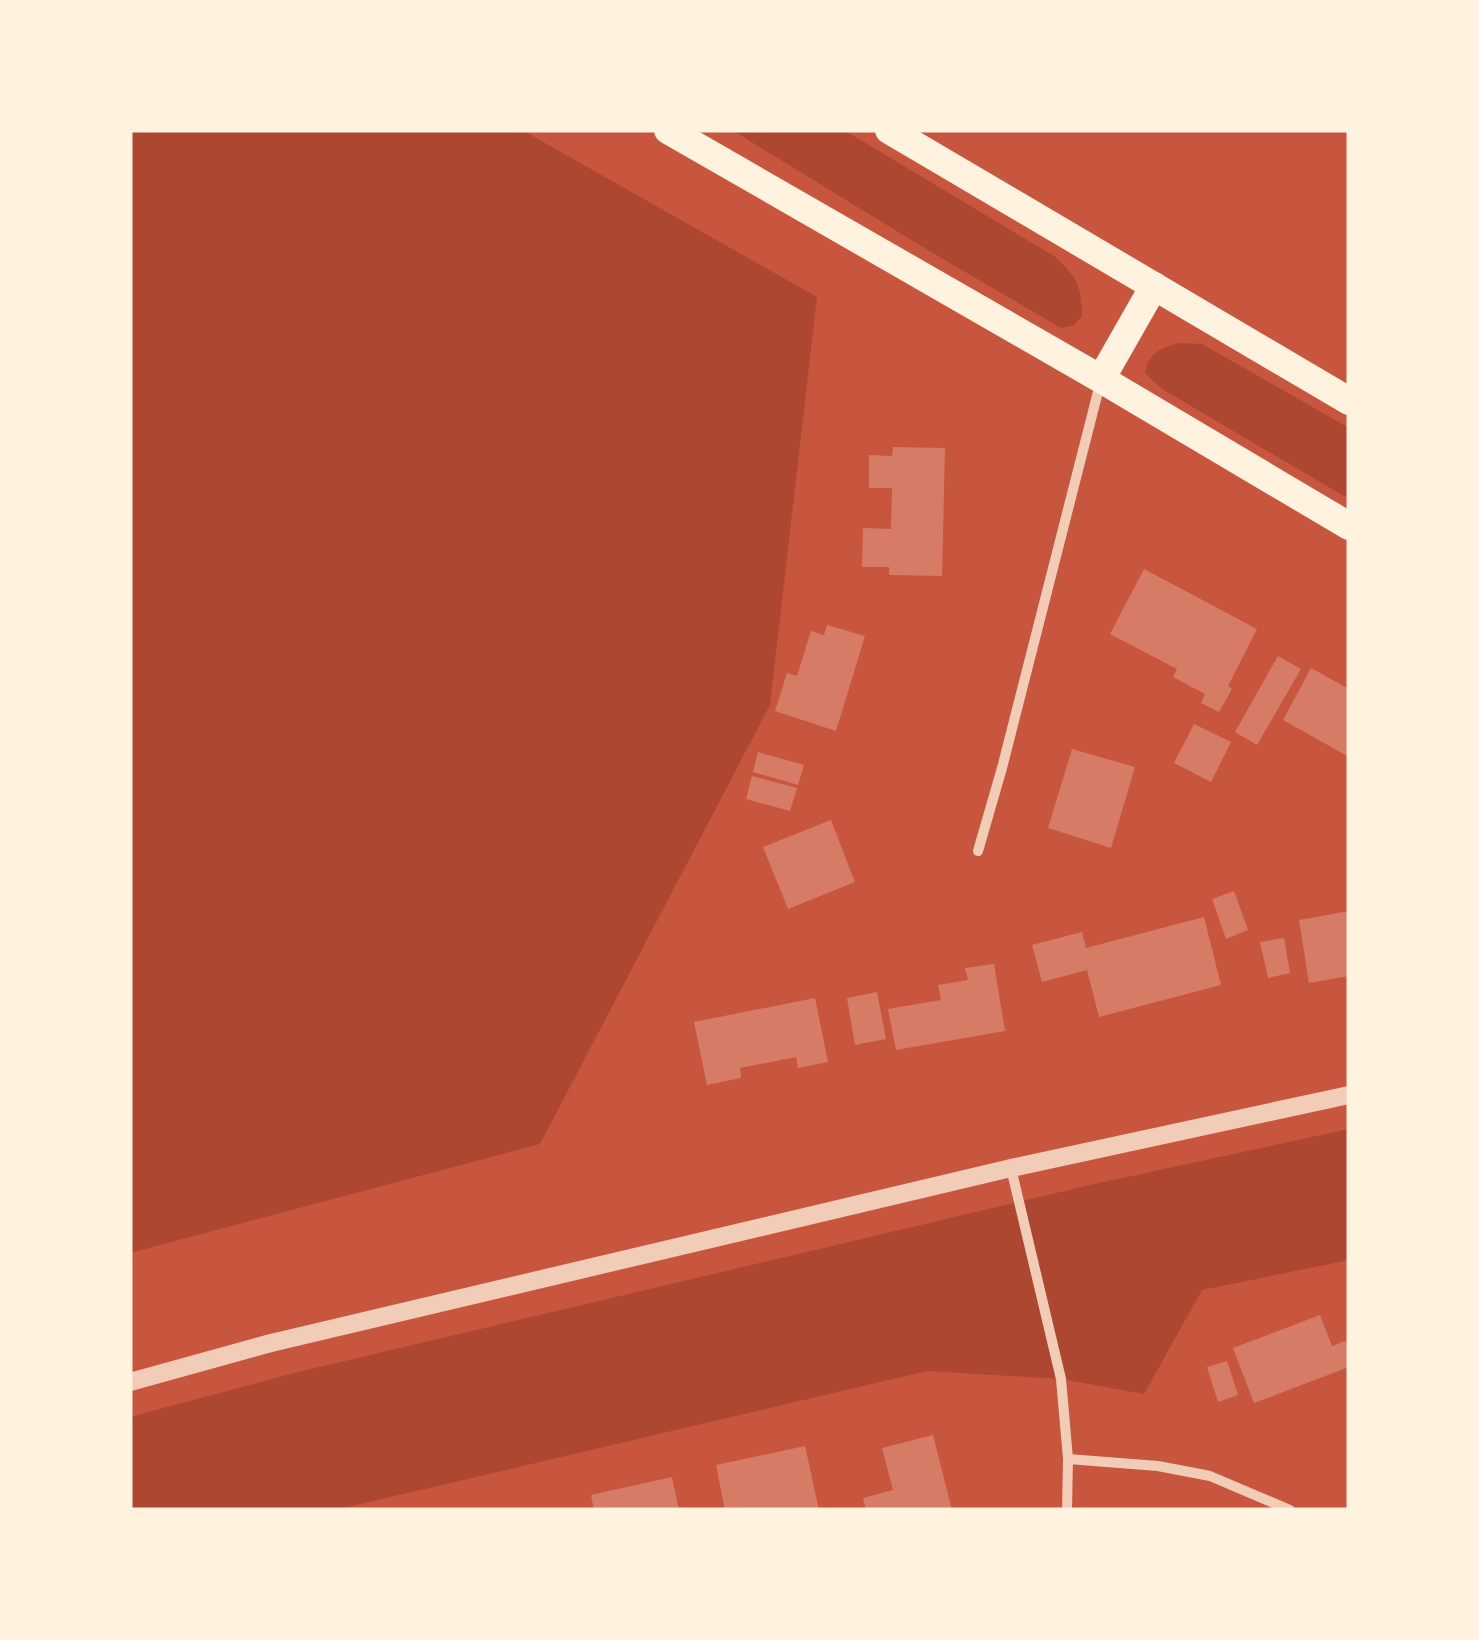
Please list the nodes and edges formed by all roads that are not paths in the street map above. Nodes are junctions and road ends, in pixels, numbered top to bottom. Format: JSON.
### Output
{"nodes":[{"id":1,"x":668,"y":130,"type":"edge"},
{"id":2,"x":889,"y":130,"type":"edge"},
{"id":3,"x":1154,"y":286,"type":"junction"},
{"id":4,"x":1101,"y":379,"type":"junction"},
{"id":5,"x":1349,"y":401,"type":"edge"},
{"id":6,"x":1349,"y":526,"type":"edge"},
{"id":7,"x":978,"y":851,"type":"dead end"},
{"id":8,"x":1349,"y":1095,"type":"edge"},
{"id":9,"x":1011,"y":1168,"type":"junction"},
{"id":10,"x":130,"y":1382,"type":"edge"},
{"id":11,"x":1068,"y":1459,"type":"junction"},
{"id":12,"x":1067,"y":1510,"type":"edge"},
{"id":13,"x":1290,"y":1510,"type":"edge"}],
"edges":[{"from":1,"to":4,"type":"highway"},
{"from":2,"to":3,"type":"highway"},
{"from":3,"to":4,"type":"highway"},
{"from":3,"to":5,"type":"highway"},
{"from":4,"to":6,"type":"highway"},
{"from":4,"to":7,"type":"street"},
{"from":8,"to":9,"type":"street"},
{"from":9,"to":10,"type":"street"},
{"from":9,"to":11,"type":"street"},
{"from":11,"to":12,"type":"street"},
{"from":11,"to":13,"type":"street"}]}
